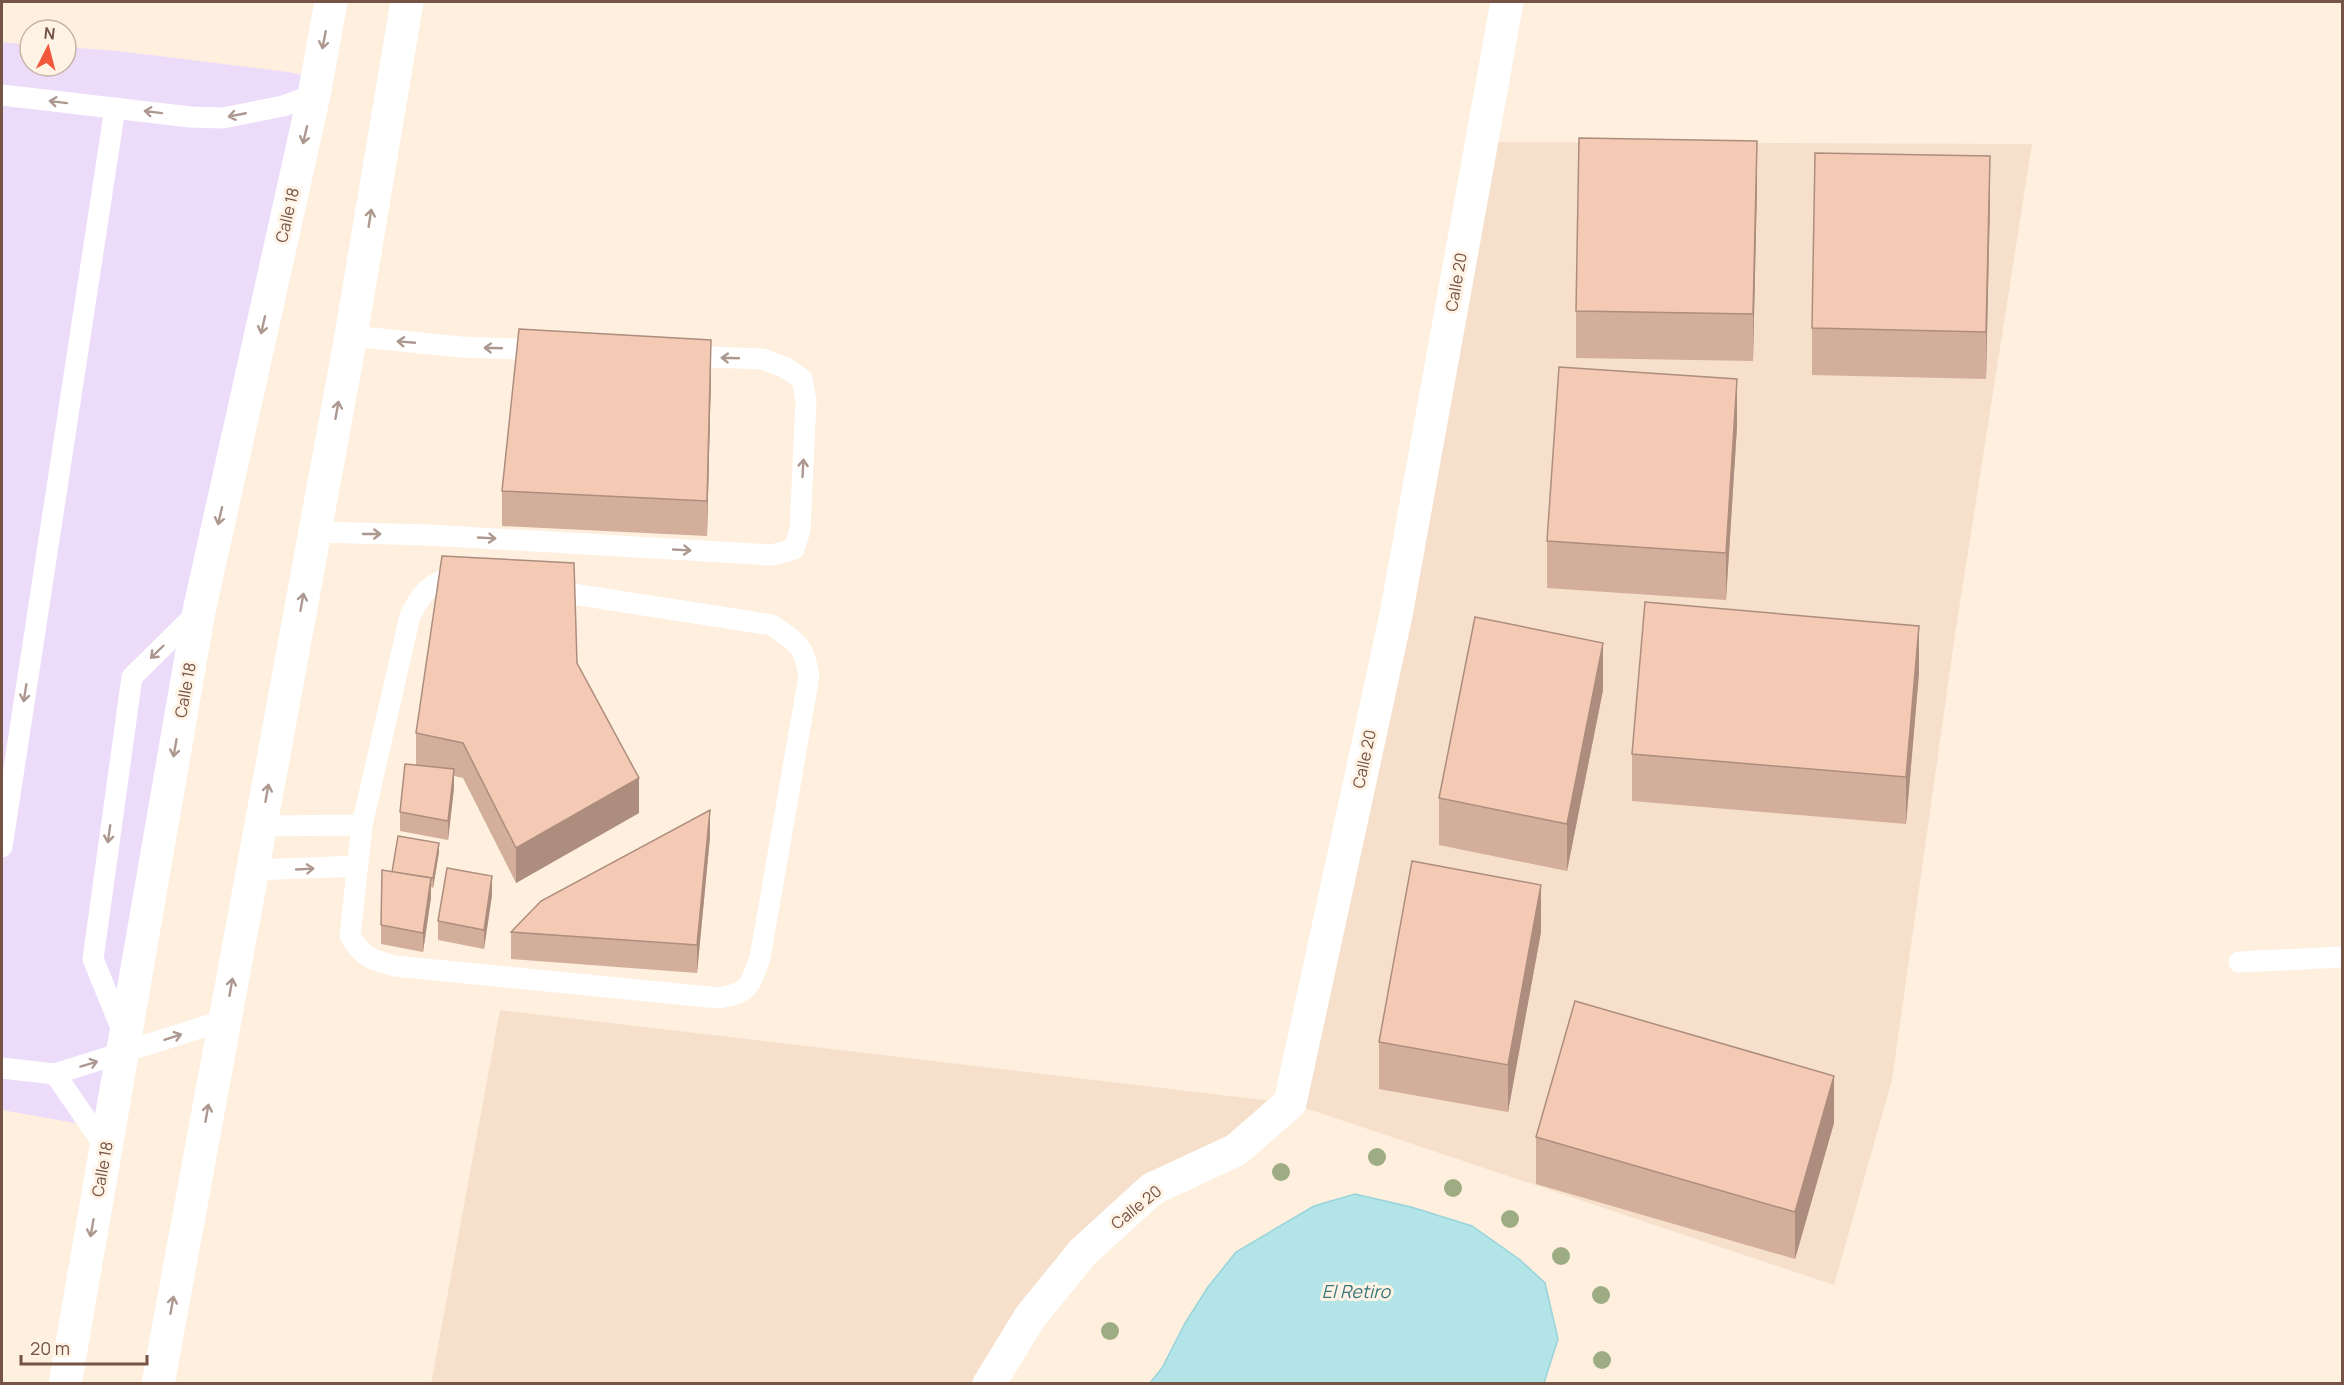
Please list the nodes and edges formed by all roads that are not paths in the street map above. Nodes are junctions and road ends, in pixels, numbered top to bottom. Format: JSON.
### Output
{"nodes":[{"id":1,"x":331,"y":2,"type":"edge"},
{"id":2,"x":407,"y":2,"type":"edge"},
{"id":3,"x":1507,"y":2,"type":"edge"},
{"id":4,"x":2,"y":95,"type":"edge"},
{"id":5,"x":314,"y":95,"type":"junction"},
{"id":6,"x":115,"y":108,"type":"junction"},
{"id":7,"x":351,"y":336,"type":"junction"},
{"id":8,"x":565,"y":351,"type":"edge"},
{"id":9,"x":658,"y":355,"type":"edge"},
{"id":10,"x":315,"y":532,"type":"junction"},
{"id":11,"x":199,"y":611,"type":"junction"},
{"id":12,"x":362,"y":825,"type":"junction"},
{"id":13,"x":261,"y":826,"type":"junction"},
{"id":14,"x":2,"y":847,"type":"edge"},
{"id":15,"x":358,"y":866,"type":"junction"},
{"id":16,"x":252,"y":870,"type":"junction"},
{"id":17,"x":2343,"y":957,"type":"edge"},
{"id":18,"x":2239,"y":962,"type":"dead end"},
{"id":19,"x":225,"y":1020,"type":"junction"},
{"id":20,"x":124,"y":1046,"type":"junction"},
{"id":21,"x":2,"y":1068,"type":"edge"},
{"id":22,"x":55,"y":1074,"type":"junction"},
{"id":23,"x":106,"y":1148,"type":"junction"},
{"id":24,"x":65,"y":1383,"type":"edge"},
{"id":25,"x":158,"y":1383,"type":"edge"},
{"id":26,"x":989,"y":1383,"type":"edge"}],
"edges":[{"from":1,"to":5,"type":"main road","name":"Calle 18","one_way":true},
{"from":7,"to":2,"type":"main road","one_way":true},
{"from":3,"to":26,"type":"main road","name":"Calle 20"},
{"from":6,"to":4,"type":"lane","one_way":true},
{"from":5,"to":6,"type":"lane","one_way":true},
{"from":5,"to":11,"type":"main road","name":"Calle 18","one_way":true},
{"from":6,"to":14,"type":"lane","one_way":true},
{"from":8,"to":7,"type":"lane","one_way":true},
{"from":10,"to":7,"type":"main road","one_way":true},
{"from":10,"to":9,"type":"lane","one_way":true},
{"from":13,"to":10,"type":"main road","one_way":true},
{"from":11,"to":20,"type":"main road","name":"Calle 18","one_way":true},
{"from":11,"to":20,"type":"lane","one_way":true},
{"from":12,"to":13,"type":"lane"},
{"from":12,"to":15,"type":"lane"},
{"from":12,"to":15,"type":"lane"},
{"from":13,"to":16,"type":"main road"},
{"from":16,"to":15,"type":"lane","one_way":true},
{"from":19,"to":16,"type":"main road","one_way":true},
{"from":17,"to":18,"type":"lane"},
{"from":20,"to":19,"type":"lane","one_way":true},
{"from":25,"to":19,"type":"main road","one_way":true},
{"from":22,"to":20,"type":"lane","one_way":true},
{"from":20,"to":23,"type":"main road","name":"Calle 18"},
{"from":21,"to":22,"type":"lane"},
{"from":22,"to":23,"type":"lane"},
{"from":23,"to":24,"type":"main road","name":"Calle 18","one_way":true}]}
